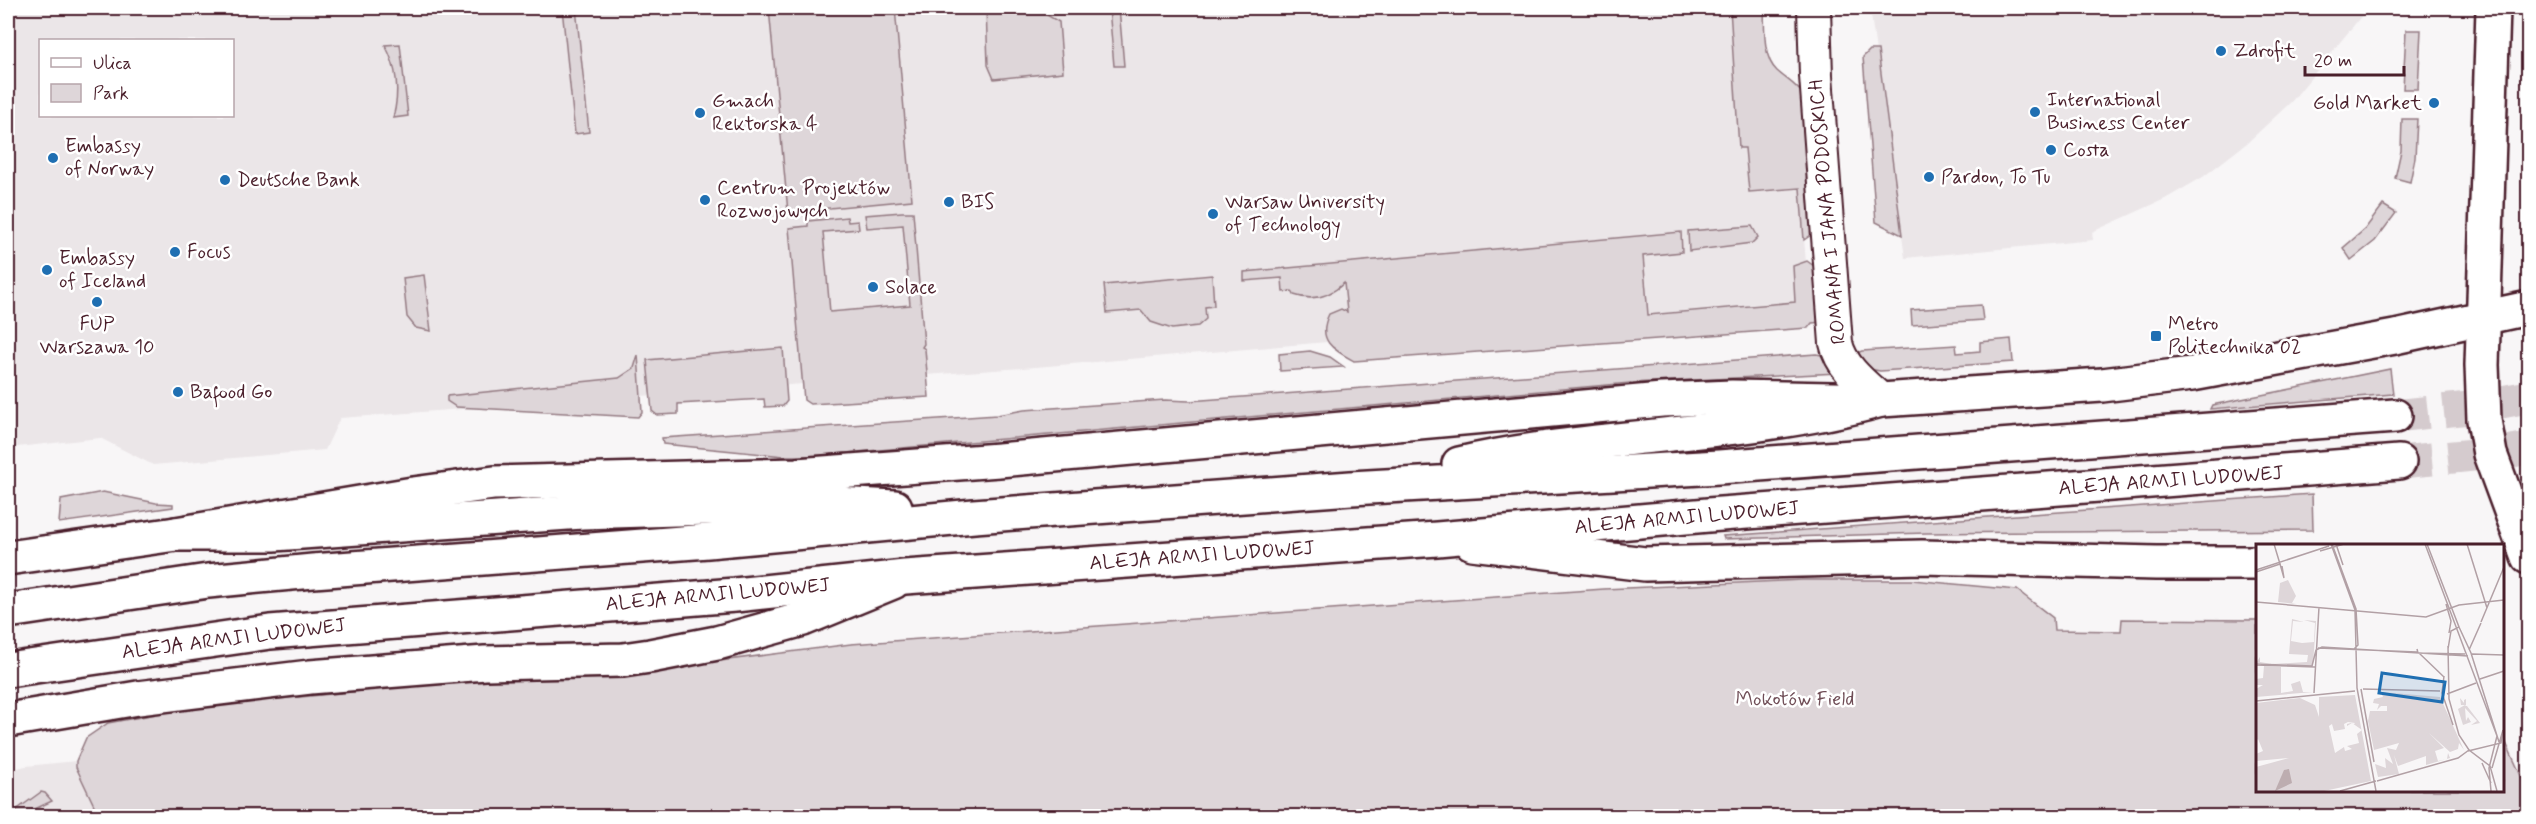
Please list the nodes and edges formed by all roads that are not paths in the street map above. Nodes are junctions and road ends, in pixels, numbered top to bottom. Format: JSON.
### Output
{"nodes":[{"id":1,"x":1814,"y":8,"type":"edge"},
{"id":2,"x":2493,"y":8,"type":"edge"},
{"id":3,"x":2529,"y":308,"type":"edge"},
{"id":4,"x":2483,"y":318,"type":"junction"},
{"id":5,"x":1881,"y":400,"type":"junction"},
{"id":6,"x":2395,"y":416,"type":"tunnel mouth"},
{"id":7,"x":2399,"y":462,"type":"tunnel mouth"},
{"id":8,"x":1351,"y":488,"type":"junction"},
{"id":9,"x":974,"y":516,"type":"junction"},
{"id":10,"x":176,"y":534,"type":"junction"},
{"id":11,"x":1437,"y":539,"type":"junction"},
{"id":12,"x":2521,"y":552,"type":"edge"},
{"id":13,"x":8,"y":558,"type":"edge"},
{"id":14,"x":2256,"y":563,"type":"edge"},
{"id":15,"x":905,"y":577,"type":"junction"},
{"id":16,"x":8,"y":611,"type":"edge"},
{"id":17,"x":8,"y":670,"type":"edge"},
{"id":18,"x":8,"y":720,"type":"edge"}],
"edges":[{"from":1,"to":5,"type":"street","name":"ROMANA I JANA PODOSKICH"},
{"from":2,"to":4,"type":"main road"},
{"from":3,"to":4,"type":"main road"},
{"from":4,"to":5,"type":"main road"},
{"from":4,"to":12,"type":"main road"},
{"from":5,"to":8,"type":"main road"},
{"from":5,"to":10,"type":"main road"},
{"from":6,"to":8,"type":"main road"},
{"from":7,"to":11,"type":"main road","name":"ALEJA ARMII LUDOWEJ"},
{"from":8,"to":9,"type":"main road"},
{"from":9,"to":10,"type":"main road"},
{"from":9,"to":16,"type":"main road"},
{"from":10,"to":13,"type":"main road"},
{"from":11,"to":14,"type":"main road"},
{"from":11,"to":15,"type":"main road","name":"ALEJA ARMII LUDOWEJ"},
{"from":15,"to":17,"type":"main road","name":"ALEJA ARMII LUDOWEJ"},
{"from":15,"to":18,"type":"main road"}]}
